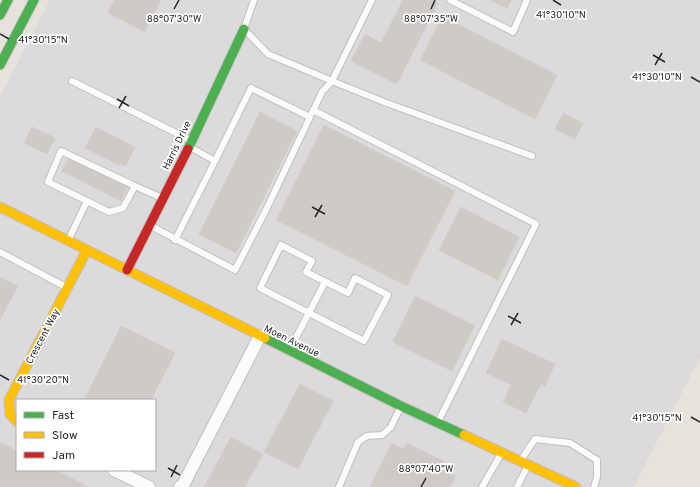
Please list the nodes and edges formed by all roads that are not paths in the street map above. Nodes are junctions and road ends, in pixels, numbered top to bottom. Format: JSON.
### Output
{"nodes":[{"id":1,"x":8,"y":0,"type":"edge"},
{"id":2,"x":34,"y":0,"type":"edge"},
{"id":3,"x":254,"y":0,"type":"edge"},
{"id":4,"x":372,"y":0,"type":"edge"},
{"id":5,"x":450,"y":0,"type":"edge"},
{"id":6,"x":527,"y":0,"type":"edge"},
{"id":7,"x":0,"y":15,"type":"edge"},
{"id":8,"x":244,"y":29,"type":"junction"},
{"id":9,"x":0,"y":65,"type":"edge"},
{"id":10,"x":72,"y":81,"type":"dead end"},
{"id":11,"x":332,"y":81,"type":"junction"},
{"id":12,"x":313,"y":110,"type":"junction"},
{"id":13,"x":310,"y":117,"type":"junction"},
{"id":14,"x":190,"y":143,"type":"junction"},
{"id":15,"x":532,"y":156,"type":"dead end"},
{"id":16,"x":215,"y":161,"type":"junction"},
{"id":17,"x":135,"y":186,"type":"junction"},
{"id":18,"x":162,"y":199,"type":"junction"},
{"id":19,"x":87,"y":201,"type":"junction"},
{"id":20,"x":0,"y":207,"type":"edge"},
{"id":21,"x":149,"y":225,"type":"junction"},
{"id":22,"x":68,"y":240,"type":"junction"},
{"id":23,"x":175,"y":240,"type":"junction"},
{"id":24,"x":87,"y":250,"type":"junction"},
{"id":25,"x":0,"y":252,"type":"edge"},
{"id":26,"x":127,"y":270,"type":"junction"},
{"id":27,"x":325,"y":282,"type":"junction"},
{"id":28,"x":67,"y":288,"type":"junction"},
{"id":29,"x":308,"y":312,"type":"junction"},
{"id":30,"x":260,"y":336,"type":"junction"},
{"id":31,"x":289,"y":351,"type":"junction"},
{"id":32,"x":401,"y":406,"type":"junction"},
{"id":33,"x":16,"y":421,"type":"edge"},
{"id":34,"x":438,"y":423,"type":"junction"},
{"id":35,"x":501,"y":453,"type":"junction"},
{"id":36,"x":524,"y":463,"type":"junction"},
{"id":37,"x":116,"y":471,"type":"edge"},
{"id":38,"x":149,"y":487,"type":"edge"},
{"id":39,"x":180,"y":487,"type":"edge"},
{"id":40,"x":339,"y":487,"type":"edge"},
{"id":41,"x":482,"y":487,"type":"edge"},
{"id":42,"x":517,"y":487,"type":"edge"},
{"id":43,"x":576,"y":487,"type":"edge"},
{"id":44,"x":594,"y":487,"type":"edge"}],
"edges":[{"from":1,"to":7,"type":"street"},
{"from":2,"to":9,"type":"street"},
{"from":3,"to":8,"type":"lane"},
{"from":4,"to":11,"type":"lane"},
{"from":5,"to":6,"type":"lane"},
{"from":8,"to":11,"type":"lane"},
{"from":8,"to":14,"type":"street","name":"Harris Drive"},
{"from":10,"to":14,"type":"lane"},
{"from":11,"to":12,"type":"lane"},
{"from":11,"to":15,"type":"lane"},
{"from":12,"to":13,"type":"lane"},
{"from":12,"to":34,"type":"lane"},
{"from":13,"to":16,"type":"lane"},
{"from":13,"to":23,"type":"lane"},
{"from":14,"to":16,"type":"lane"},
{"from":14,"to":18,"type":"street","name":"Harris Drive"},
{"from":16,"to":23,"type":"lane"},
{"from":17,"to":18,"type":"lane"},
{"from":17,"to":19,"type":"lane"},
{"from":17,"to":19,"type":"lane"},
{"from":18,"to":21,"type":"street","name":"Harris Drive"},
{"from":19,"to":22,"type":"lane"},
{"from":20,"to":22,"type":"street","name":"Moen Avenue"},
{"from":21,"to":23,"type":"lane"},
{"from":21,"to":26,"type":"street","name":"Harris Drive"},
{"from":22,"to":24,"type":"street","name":"Moen Avenue"},
{"from":24,"to":26,"type":"street","name":"Moen Avenue"},
{"from":24,"to":28,"type":"street","name":"Crescent Way"},
{"from":25,"to":28,"type":"lane"},
{"from":26,"to":30,"type":"street","name":"Moen Avenue"},
{"from":27,"to":29,"type":"lane"},
{"from":27,"to":29,"type":"lane"},
{"from":27,"to":29,"type":"lane"},
{"from":28,"to":33,"type":"street","name":"Crescent Way"},
{"from":29,"to":31,"type":"lane"},
{"from":30,"to":31,"type":"street","name":"Moen Avenue"},
{"from":30,"to":39,"type":"street"},
{"from":31,"to":32,"type":"street","name":"Moen Avenue"},
{"from":32,"to":34,"type":"street","name":"Moen Avenue"},
{"from":32,"to":40,"type":"lane"},
{"from":34,"to":35,"type":"street","name":"Moen Avenue"},
{"from":35,"to":36,"type":"street","name":"Moen Avenue"},
{"from":35,"to":41,"type":"lane"},
{"from":36,"to":42,"type":"lane"},
{"from":36,"to":43,"type":"street","name":"Moen Avenue"},
{"from":36,"to":44,"type":"lane"},
{"from":37,"to":38,"type":"street"}]}
